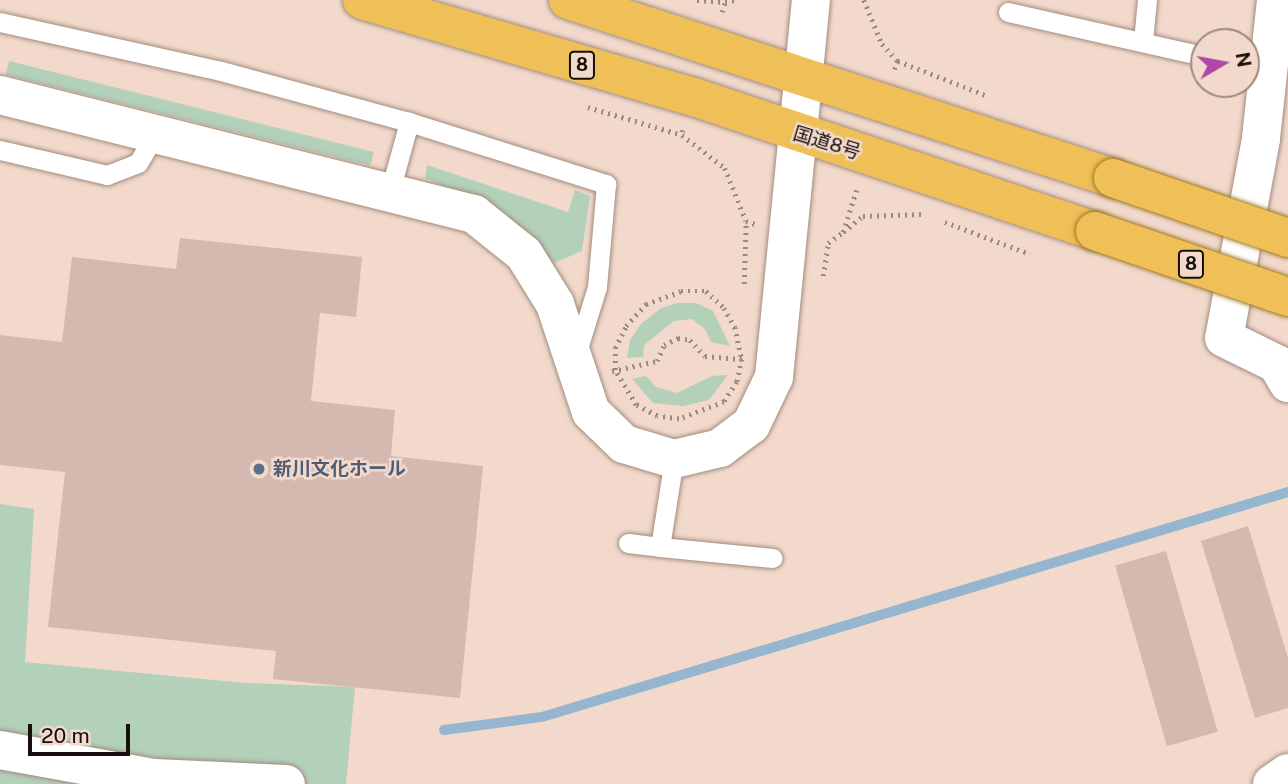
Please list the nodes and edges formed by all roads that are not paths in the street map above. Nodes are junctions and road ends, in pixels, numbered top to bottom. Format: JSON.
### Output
{"nodes":[{"id":1,"x":362,"y":0,"type":"edge"},
{"id":2,"x":568,"y":0,"type":"edge"},
{"id":3,"x":811,"y":0,"type":"edge"},
{"id":4,"x":1147,"y":0,"type":"edge"},
{"id":5,"x":1276,"y":0,"type":"edge"},
{"id":6,"x":1007,"y":12,"type":"dead end"},
{"id":7,"x":0,"y":22,"type":"edge"},
{"id":8,"x":1143,"y":41,"type":"junction"},
{"id":9,"x":1190,"y":53,"type":"edge"},
{"id":10,"x":804,"y":78,"type":"junction"},
{"id":11,"x":0,"y":95,"type":"edge"},
{"id":12,"x":409,"y":122,"type":"junction"},
{"id":13,"x":156,"y":133,"type":"junction"},
{"id":14,"x":800,"y":135,"type":"junction"},
{"id":15,"x":1274,"y":144,"type":"edge"},
{"id":16,"x":0,"y":150,"type":"edge"},
{"id":17,"x":390,"y":191,"type":"junction"},
{"id":18,"x":1288,"y":238,"type":"edge"},
{"id":19,"x":1288,"y":297,"type":"edge"},
{"id":20,"x":591,"y":371,"type":"junction"},
{"id":21,"x":1288,"y":383,"type":"edge"},
{"id":22,"x":674,"y":459,"type":"junction"},
{"id":23,"x":628,"y":543,"type":"dead end"},
{"id":24,"x":660,"y":547,"type":"junction"},
{"id":25,"x":772,"y":558,"type":"dead end"},
{"id":26,"x":0,"y":750,"type":"edge"},
{"id":27,"x":1288,"y":773,"type":"edge"},
{"id":28,"x":286,"y":784,"type":"edge"},
{"id":29,"x":1272,"y":784,"type":"edge"}],
"edges":[{"from":1,"to":14,"type":"highway","name":"国道8号","number":"8"},
{"from":2,"to":10,"type":"highway"},
{"from":3,"to":10,"type":"street"},
{"from":4,"to":8,"type":"lane"},
{"from":5,"to":15,"type":"street"},
{"from":6,"to":8,"type":"lane"},
{"from":7,"to":12,"type":"lane"},
{"from":8,"to":9,"type":"lane"},
{"from":10,"to":14,"type":"street"},
{"from":10,"to":18,"type":"highway","bridge":true},
{"from":11,"to":13,"type":"street"},
{"from":12,"to":17,"type":"lane"},
{"from":12,"to":20,"type":"lane"},
{"from":13,"to":16,"type":"lane"},
{"from":13,"to":17,"type":"street"},
{"from":14,"to":19,"type":"highway","name":"国道8号","number":"8","bridge":true},
{"from":14,"to":22,"type":"street"},
{"from":15,"to":21,"type":"street"},
{"from":17,"to":20,"type":"street"},
{"from":20,"to":22,"type":"street"},
{"from":22,"to":24,"type":"lane"},
{"from":23,"to":24,"type":"lane"},
{"from":24,"to":25,"type":"lane"},
{"from":26,"to":28,"type":"street"},
{"from":27,"to":29,"type":"street"}]}
